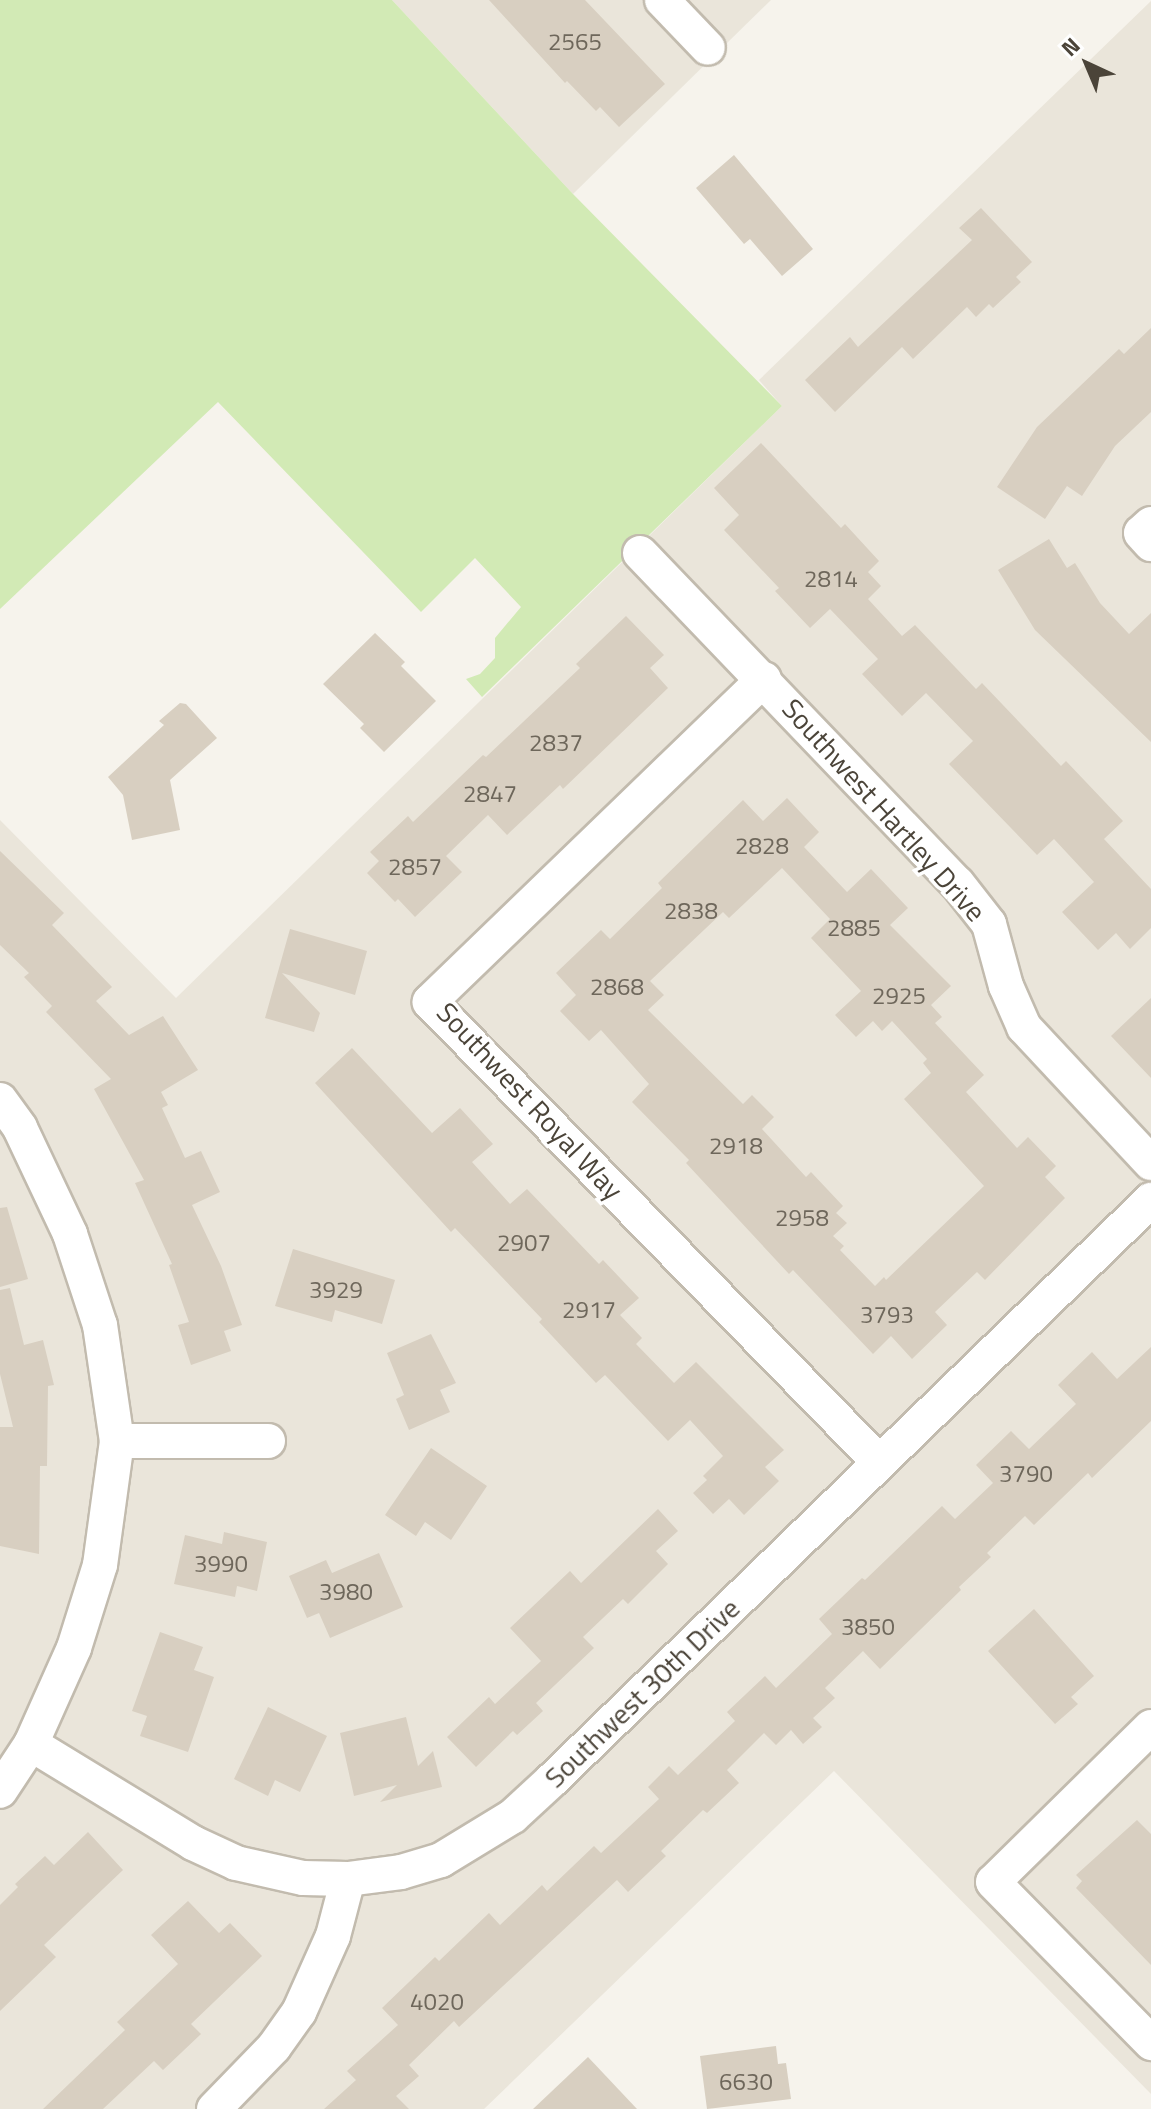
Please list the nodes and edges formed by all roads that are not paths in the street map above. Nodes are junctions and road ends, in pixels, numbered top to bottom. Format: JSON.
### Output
{"nodes":[{"id":1,"x":662,"y":0,"type":"edge"},
{"id":2,"x":708,"y":48,"type":"dead end"},
{"id":3,"x":640,"y":553,"type":"dead end"},
{"id":4,"x":764,"y":679,"type":"junction"},
{"id":5,"x":0,"y":1100,"type":"edge"},
{"id":6,"x":1151,"y":1163,"type":"edge"},
{"id":7,"x":1151,"y":1200,"type":"edge"},
{"id":8,"x":117,"y":1441,"type":"junction"},
{"id":9,"x":268,"y":1441,"type":"dead end"},
{"id":10,"x":880,"y":1463,"type":"junction"},
{"id":11,"x":1151,"y":1727,"type":"edge"},
{"id":12,"x":31,"y":1744,"type":"junction"},
{"id":13,"x":0,"y":1791,"type":"edge"},
{"id":14,"x":348,"y":1879,"type":"junction"},
{"id":15,"x":1151,"y":2043,"type":"edge"},
{"id":16,"x":214,"y":2109,"type":"edge"}],
"edges":[{"from":1,"to":2,"type":"street"},
{"from":3,"to":4,"type":"street","name":"Southwest Hartley Drive"},
{"from":4,"to":6,"type":"street","name":"Southwest Hartley Drive"},
{"from":4,"to":10,"type":"street","name":"Southwest Royal Way"},
{"from":5,"to":8,"type":"street"},
{"from":7,"to":10,"type":"street","name":"Southwest 30th Drive"},
{"from":8,"to":9,"type":"street"},
{"from":8,"to":12,"type":"street"},
{"from":10,"to":14,"type":"street","name":"Southwest 30th Drive"},
{"from":11,"to":15,"type":"street"},
{"from":12,"to":13,"type":"street"},
{"from":12,"to":14,"type":"street","name":"Southwest 30th Drive"},
{"from":14,"to":16,"type":"street"}]}
